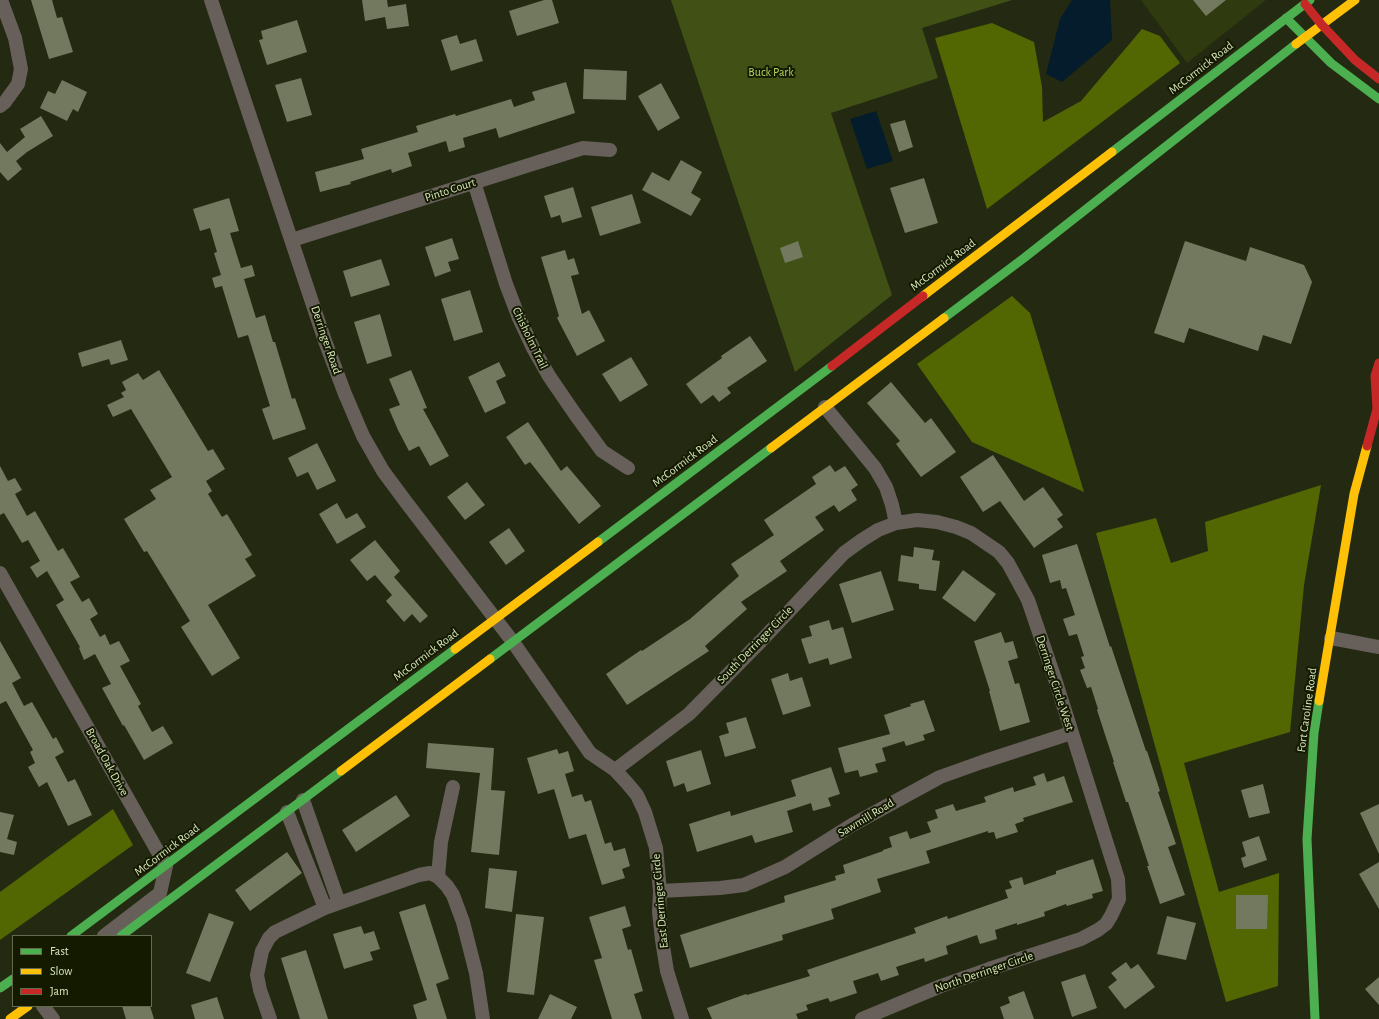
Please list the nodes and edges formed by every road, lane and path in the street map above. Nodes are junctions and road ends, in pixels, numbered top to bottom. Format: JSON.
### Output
{"nodes":[{"id":1,"x":1,"y":0,"type":"edge"},
{"id":2,"x":211,"y":0,"type":"edge"},
{"id":3,"x":1354,"y":0,"type":"edge"},
{"id":4,"x":1307,"y":2,"type":"edge"},
{"id":5,"x":1286,"y":18,"type":"junction"},
{"id":6,"x":1322,"y":25,"type":"junction"},
{"id":7,"x":1305,"y":37,"type":"junction"},
{"id":8,"x":1379,"y":79,"type":"edge"},
{"id":9,"x":1379,"y":99,"type":"edge"},
{"id":10,"x":0,"y":106,"type":"edge"},
{"id":11,"x":610,"y":150,"type":"dead end"},
{"id":12,"x":474,"y":182,"type":"junction"},
{"id":13,"x":1054,"y":197,"type":"junction"},
{"id":14,"x":1036,"y":222,"type":"dead end"},
{"id":15,"x":292,"y":240,"type":"junction"},
{"id":16,"x":1026,"y":243,"type":"dead end"},
{"id":17,"x":1024,"y":258,"type":"junction"},
{"id":18,"x":1379,"y":363,"type":"edge"},
{"id":19,"x":825,"y":407,"type":"junction"},
{"id":20,"x":1378,"y":408,"type":"edge"},
{"id":21,"x":628,"y":468,"type":"dead end"},
{"id":22,"x":896,"y":523,"type":"junction"},
{"id":23,"x":0,"y":573,"type":"edge"},
{"id":24,"x":495,"y":618,"type":"junction"},
{"id":25,"x":1330,"y":638,"type":"junction"},
{"id":26,"x":514,"y":642,"type":"junction"},
{"id":27,"x":1379,"y":647,"type":"edge"},
{"id":28,"x":539,"y":678,"type":"joint"},
{"id":29,"x":1071,"y":733,"type":"junction"},
{"id":30,"x":615,"y":770,"type":"junction"},
{"id":31,"x":453,"y":787,"type":"dead end"},
{"id":32,"x":303,"y":800,"type":"junction"},
{"id":33,"x":288,"y":812,"type":"junction"},
{"id":34,"x":166,"y":866,"type":"junction"},
{"id":35,"x":438,"y":876,"type":"junction"},
{"id":36,"x":660,"y":891,"type":"junction"},
{"id":37,"x":339,"y":903,"type":"junction"},
{"id":38,"x":325,"y":908,"type":"junction"},
{"id":39,"x":1106,"y":924,"type":"joint"},
{"id":40,"x":72,"y":935,"type":"edge"},
{"id":41,"x":105,"y":935,"type":"edge"},
{"id":42,"x":122,"y":935,"type":"edge"},
{"id":43,"x":12,"y":980,"type":"edge"},
{"id":44,"x":0,"y":988,"type":"edge"},
{"id":45,"x":27,"y":1007,"type":"edge"},
{"id":46,"x":44,"y":1007,"type":"edge"},
{"id":47,"x":10,"y":1019,"type":"edge"},
{"id":48,"x":53,"y":1019,"type":"edge"},
{"id":49,"x":270,"y":1019,"type":"edge"},
{"id":50,"x":483,"y":1019,"type":"edge"},
{"id":51,"x":682,"y":1019,"type":"edge"},
{"id":52,"x":862,"y":1019,"type":"edge"},
{"id":53,"x":1315,"y":1019,"type":"edge"}],
"edges":[{"from":1,"to":10,"type":"street"},
{"from":2,"to":15,"type":"street","name":"Derringer Road"},
{"from":3,"to":6,"type":"main road"},
{"from":4,"to":5,"type":"main road","name":"McCormick Road"},
{"from":4,"to":6,"type":"main road"},
{"from":5,"to":7,"type":"main road"},
{"from":5,"to":13,"type":"main road","name":"McCormick Road"},
{"from":6,"to":7,"type":"main road"},
{"from":6,"to":8,"type":"main road"},
{"from":7,"to":9,"type":"main road"},
{"from":7,"to":17,"type":"main road"},
{"from":11,"to":12,"type":"street","name":"Pinto Court"},
{"from":12,"to":15,"type":"street","name":"Pinto Court"},
{"from":12,"to":21,"type":"street","name":"Chisholm Trail"},
{"from":13,"to":14,"type":"main road"},
{"from":13,"to":24,"type":"main road","name":"McCormick Road"},
{"from":15,"to":24,"type":"street","name":"Derringer Road"},
{"from":16,"to":17,"type":"main road"},
{"from":17,"to":19,"type":"main road"},
{"from":18,"to":20,"type":"main road","name":"Fort Caroline Road"},
{"from":19,"to":22,"type":"street"},
{"from":19,"to":26,"type":"main road"},
{"from":20,"to":25,"type":"main road","name":"Fort Caroline Road"},
{"from":22,"to":29,"type":"street","name":"Derringer Circle West"},
{"from":22,"to":30,"type":"street","name":"South Derringer Circle"},
{"from":23,"to":34,"type":"street","name":"Broad Oak Drive"},
{"from":24,"to":26,"type":"street","name":"Derringer Road"},
{"from":24,"to":34,"type":"main road","name":"McCormick Road"},
{"from":25,"to":27,"type":"street"},
{"from":25,"to":53,"type":"main road","name":"Fort Caroline Road"},
{"from":26,"to":28,"type":"street","name":"Derringer Road"},
{"from":26,"to":32,"type":"main road"},
{"from":28,"to":30,"type":"street","name":"East Derringer Circle"},
{"from":29,"to":36,"type":"street","name":"Sawmill Road"},
{"from":29,"to":39,"type":"street","name":"Derringer Circle West"},
{"from":30,"to":36,"type":"street","name":"East Derringer Circle"},
{"from":31,"to":35,"type":"street"},
{"from":32,"to":33,"type":"main road"},
{"from":32,"to":37,"type":"street"},
{"from":33,"to":38,"type":"street"},
{"from":33,"to":42,"type":"main road"},
{"from":34,"to":40,"type":"main road","name":"McCormick Road"},
{"from":34,"to":41,"type":"street"},
{"from":35,"to":37,"type":"street"},
{"from":35,"to":50,"type":"street"},
{"from":36,"to":51,"type":"street","name":"East Derringer Circle"},
{"from":37,"to":38,"type":"street"},
{"from":38,"to":49,"type":"street"},
{"from":39,"to":52,"type":"street","name":"North Derringer Circle"},
{"from":43,"to":44,"type":"main road"},
{"from":45,"to":47,"type":"main road"},
{"from":46,"to":48,"type":"street"}]}
